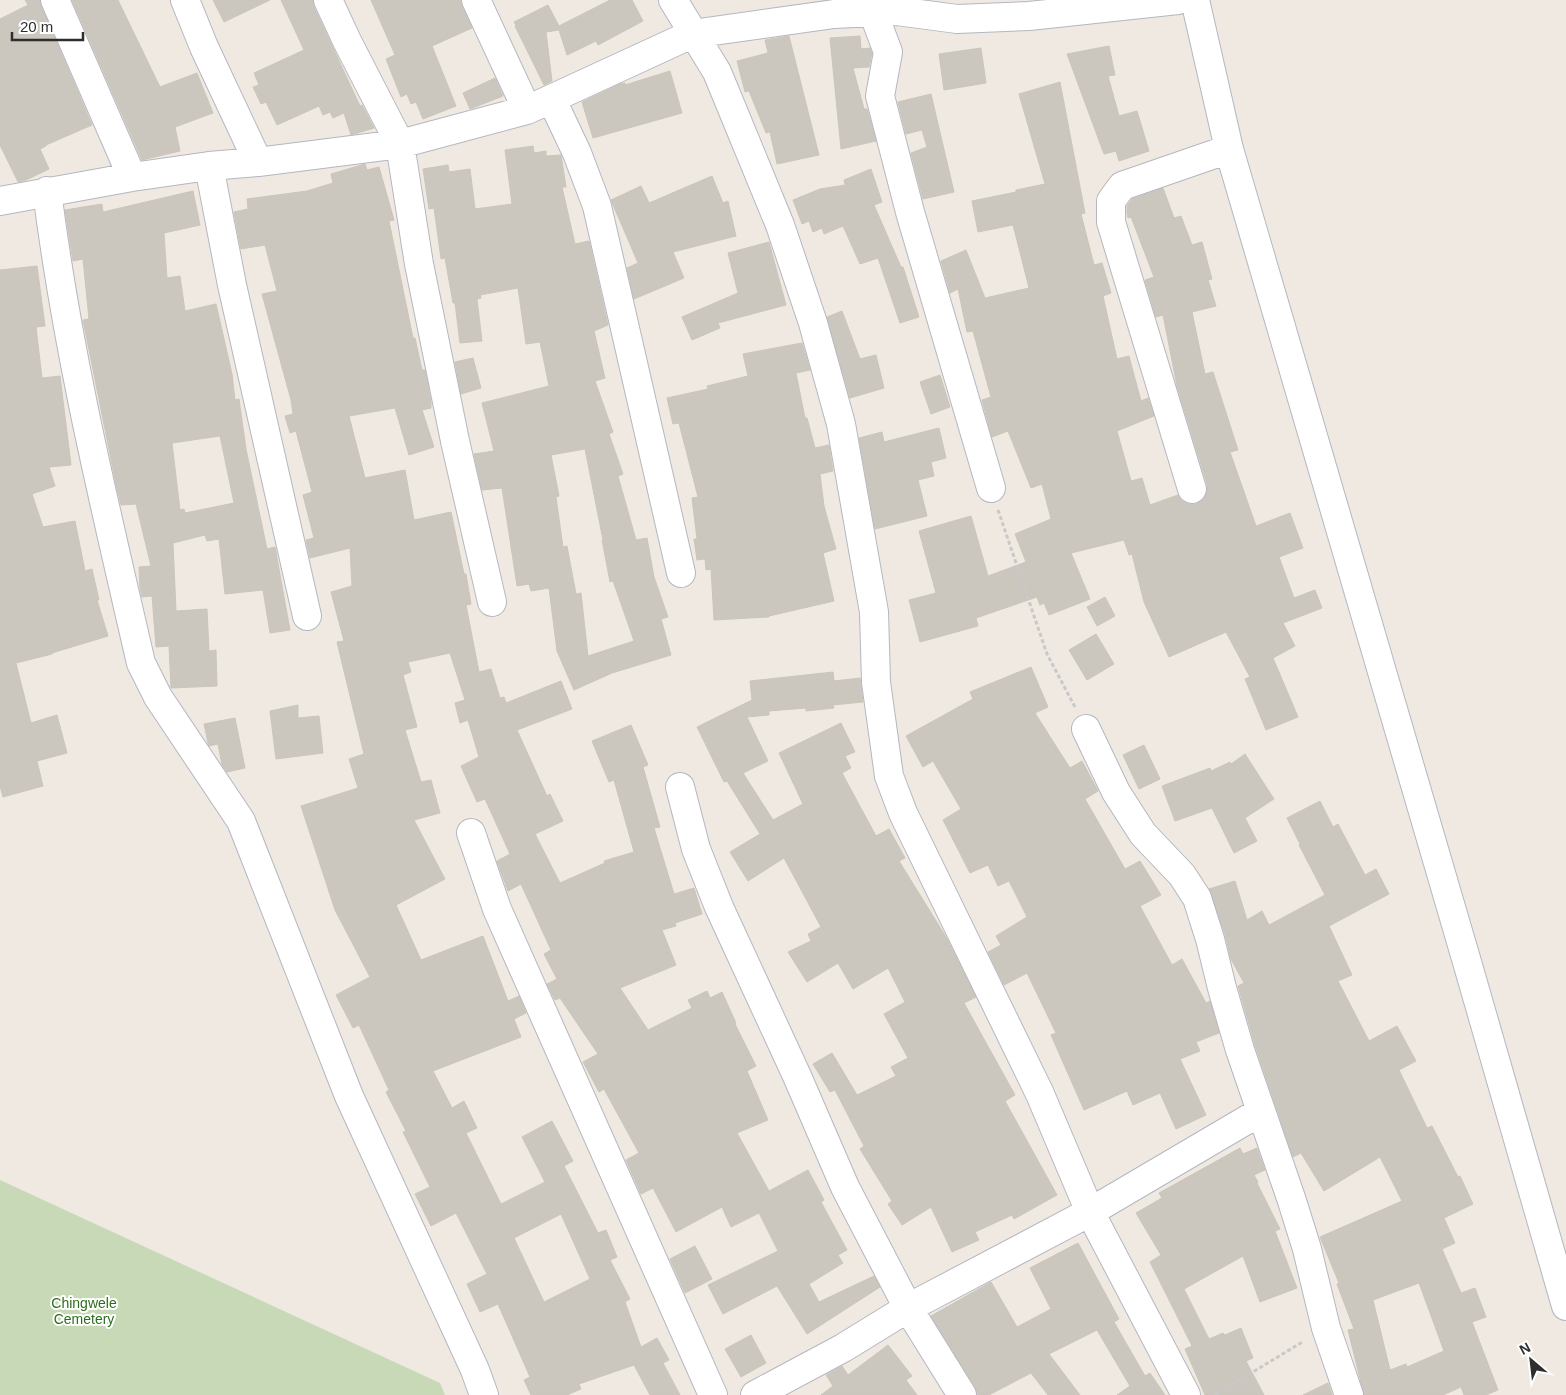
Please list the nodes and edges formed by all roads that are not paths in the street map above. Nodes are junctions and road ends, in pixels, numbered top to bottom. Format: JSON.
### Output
{"nodes":[{"id":1,"x":55,"y":0,"type":"edge"},
{"id":2,"x":185,"y":0,"type":"edge"},
{"id":3,"x":328,"y":0,"type":"edge"},
{"id":4,"x":476,"y":0,"type":"edge"},
{"id":5,"x":673,"y":0,"type":"edge"},
{"id":6,"x":1178,"y":0,"type":"edge"},
{"id":7,"x":1194,"y":0,"type":"edge"},
{"id":8,"x":873,"y":12,"type":"junction"},
{"id":9,"x":692,"y":34,"type":"junction"},
{"id":10,"x":552,"y":100,"type":"junction"},
{"id":11,"x":528,"y":110,"type":"junction"},
{"id":12,"x":400,"y":144,"type":"junction"},
{"id":13,"x":1228,"y":149,"type":"junction"},
{"id":14,"x":258,"y":162,"type":"junction"},
{"id":15,"x":209,"y":166,"type":"junction"},
{"id":16,"x":132,"y":177,"type":"junction"},
{"id":17,"x":47,"y":191,"type":"junction"},
{"id":18,"x":0,"y":201,"type":"edge"},
{"id":19,"x":991,"y":488,"type":"road end"},
{"id":20,"x":1192,"y":488,"type":"dead end"},
{"id":21,"x":681,"y":573,"type":"dead end"},
{"id":22,"x":492,"y":602,"type":"dead end"},
{"id":23,"x":307,"y":616,"type":"dead end"},
{"id":24,"x":1086,"y":728,"type":"road end"},
{"id":25,"x":680,"y":788,"type":"dead end"},
{"id":26,"x":471,"y":833,"type":"dead end"},
{"id":27,"x":1260,"y":1112,"type":"junction"},
{"id":28,"x":1090,"y":1212,"type":"junction"},
{"id":29,"x":1566,"y":1306,"type":"edge"},
{"id":30,"x":908,"y":1308,"type":"junction"},
{"id":31,"x":484,"y":1395,"type":"edge"},
{"id":32,"x":713,"y":1395,"type":"edge"},
{"id":33,"x":755,"y":1395,"type":"edge"},
{"id":34,"x":962,"y":1395,"type":"edge"},
{"id":35,"x":1186,"y":1395,"type":"edge"},
{"id":36,"x":1349,"y":1395,"type":"edge"}],
"edges":[{"from":1,"to":16,"type":"street"},
{"from":2,"to":14,"type":"street"},
{"from":3,"to":12,"type":"street"},
{"from":4,"to":11,"type":"street"},
{"from":5,"to":9,"type":"street"},
{"from":6,"to":8,"type":"street"},
{"from":7,"to":13,"type":"street"},
{"from":8,"to":9,"type":"street"},
{"from":8,"to":19,"type":"street"},
{"from":9,"to":10,"type":"street"},
{"from":9,"to":28,"type":"street"},
{"from":10,"to":11,"type":"street"},
{"from":10,"to":21,"type":"street"},
{"from":11,"to":12,"type":"street"},
{"from":12,"to":14,"type":"street"},
{"from":12,"to":22,"type":"street"},
{"from":13,"to":20,"type":"street"},
{"from":13,"to":29,"type":"street"},
{"from":14,"to":15,"type":"street"},
{"from":15,"to":16,"type":"street"},
{"from":15,"to":23,"type":"street"},
{"from":16,"to":17,"type":"street"},
{"from":17,"to":18,"type":"street"},
{"from":17,"to":31,"type":"street"},
{"from":24,"to":27,"type":"street"},
{"from":25,"to":30,"type":"street"},
{"from":26,"to":32,"type":"street"},
{"from":27,"to":28,"type":"street"},
{"from":27,"to":36,"type":"street"},
{"from":28,"to":30,"type":"street"},
{"from":28,"to":35,"type":"street"},
{"from":30,"to":33,"type":"street"},
{"from":30,"to":34,"type":"street"}]}
